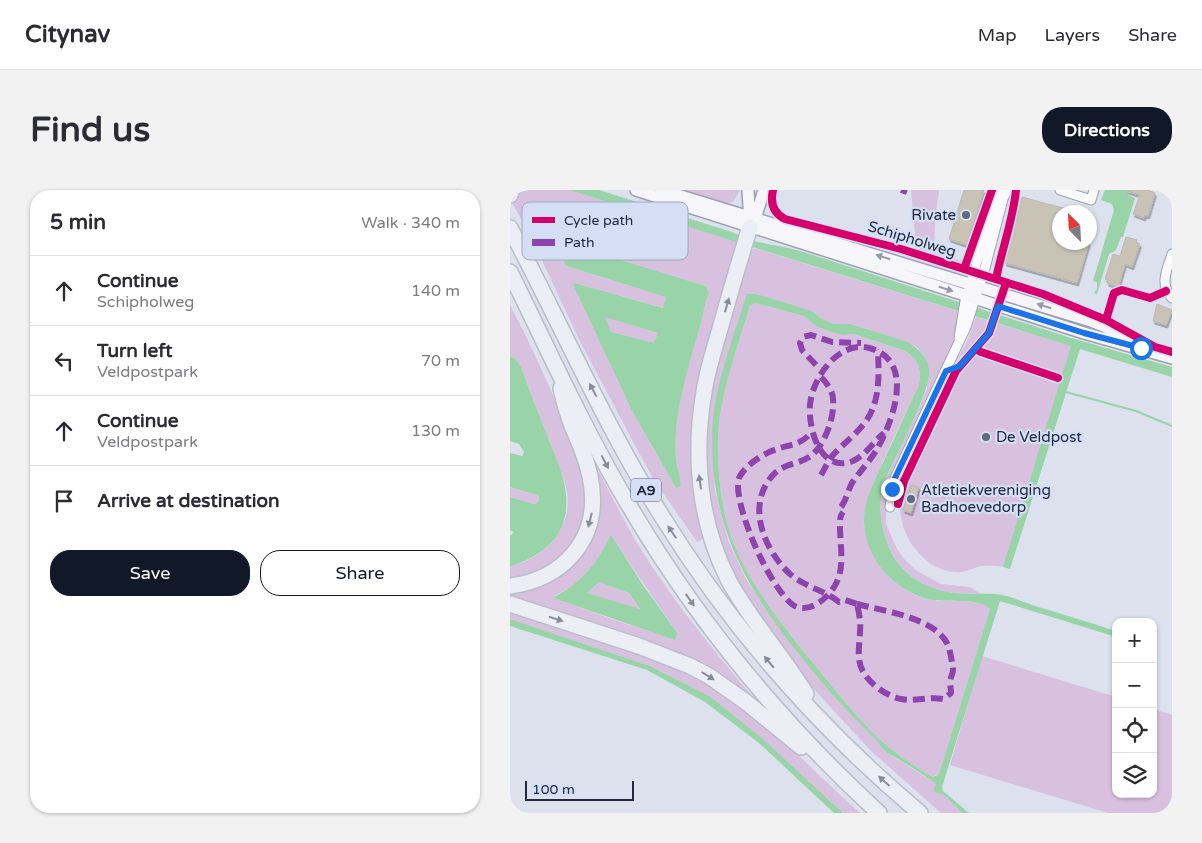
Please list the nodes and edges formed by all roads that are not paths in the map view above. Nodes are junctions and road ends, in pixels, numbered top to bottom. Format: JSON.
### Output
{"nodes":[{"id":1,"x":512,"y":190,"type":"edge"},
{"id":2,"x":636,"y":190,"type":"edge"},
{"id":3,"x":661,"y":190,"type":"edge"},
{"id":4,"x":747,"y":190,"type":"edge"},
{"id":5,"x":764,"y":190,"type":"edge"},
{"id":6,"x":999,"y":190,"type":"edge"},
{"id":7,"x":1007,"y":190,"type":"edge"},
{"id":8,"x":1060,"y":190,"type":"edge"},
{"id":9,"x":1094,"y":190,"type":"edge"},
{"id":10,"x":510,"y":195,"type":"edge"},
{"id":11,"x":678,"y":202,"type":"edge"},
{"id":12,"x":688,"y":205,"type":"edge"},
{"id":13,"x":725,"y":209,"type":"junction"},
{"id":14,"x":751,"y":223,"type":"junction"},
{"id":15,"x":510,"y":228,"type":"edge"},
{"id":16,"x":522,"y":251,"type":"edge"},
{"id":17,"x":1172,"y":254,"type":"edge"},
{"id":18,"x":526,"y":260,"type":"edge"},
{"id":19,"x":510,"y":272,"type":"edge"},
{"id":20,"x":975,"y":285,"type":"junction"},
{"id":21,"x":1172,"y":298,"type":"edge"},
{"id":22,"x":970,"y":300,"type":"junction"},
{"id":23,"x":1141,"y":348,"type":"junction"},
{"id":24,"x":552,"y":355,"type":"junction"},
{"id":25,"x":1172,"y":358,"type":"edge"},
{"id":26,"x":890,"y":506,"type":"dead end"},
{"id":27,"x":510,"y":586,"type":"edge"},
{"id":28,"x":510,"y":604,"type":"edge"},
{"id":29,"x":826,"y":724,"type":"junction"},
{"id":30,"x":848,"y":784,"type":"junction"},
{"id":31,"x":879,"y":813,"type":"edge"},
{"id":32,"x":920,"y":813,"type":"edge"}],
"edges":[{"from":1,"to":10,"type":"highway"},
{"from":2,"to":11,"type":"main road","name":"Schipholweg"},
{"from":3,"to":13,"type":"main road","name":"Schipholweg"},
{"from":4,"to":13,"type":"main road"},
{"from":4,"to":14,"type":"main road"},
{"from":5,"to":14,"type":"main road"},
{"from":6,"to":20,"type":"street"},
{"from":7,"to":20,"type":"street"},
{"from":8,"to":9,"type":"street"},
{"from":12,"to":14,"type":"main road","name":"Schipholweg"},
{"from":13,"to":14,"type":"main road","name":"Schipholweg"},
{"from":20,"to":14,"type":"main road","name":"Schipholweg","one_way":true},
{"from":14,"to":22,"type":"main road","name":"Schipholweg","one_way":true},
{"from":29,"to":14,"type":"highway","number":"A9","one_way":true},
{"from":16,"to":15,"type":"highway","number":"A9","one_way":true},
{"from":17,"to":21,"type":"street"},
{"from":29,"to":18,"type":"highway","number":"A9","one_way":true},
{"from":19,"to":24,"type":"highway","number":"A9"},
{"from":20,"to":22,"type":"street"},
{"from":23,"to":20,"type":"main road","name":"Schipholweg","one_way":true},
{"from":22,"to":23,"type":"main road","name":"Schipholweg"},
{"from":22,"to":26,"type":"street"},
{"from":23,"to":25,"type":"main road","name":"Schipholweg"},
{"from":24,"to":27,"type":"highway","number":"A9","one_way":true},
{"from":24,"to":30,"type":"highway","number":"A9","one_way":true},
{"from":28,"to":30,"type":"highway","number":"A9","one_way":true},
{"from":32,"to":29,"type":"highway","number":"A9","one_way":true},
{"from":30,"to":31,"type":"highway","number":"A9"}]}
